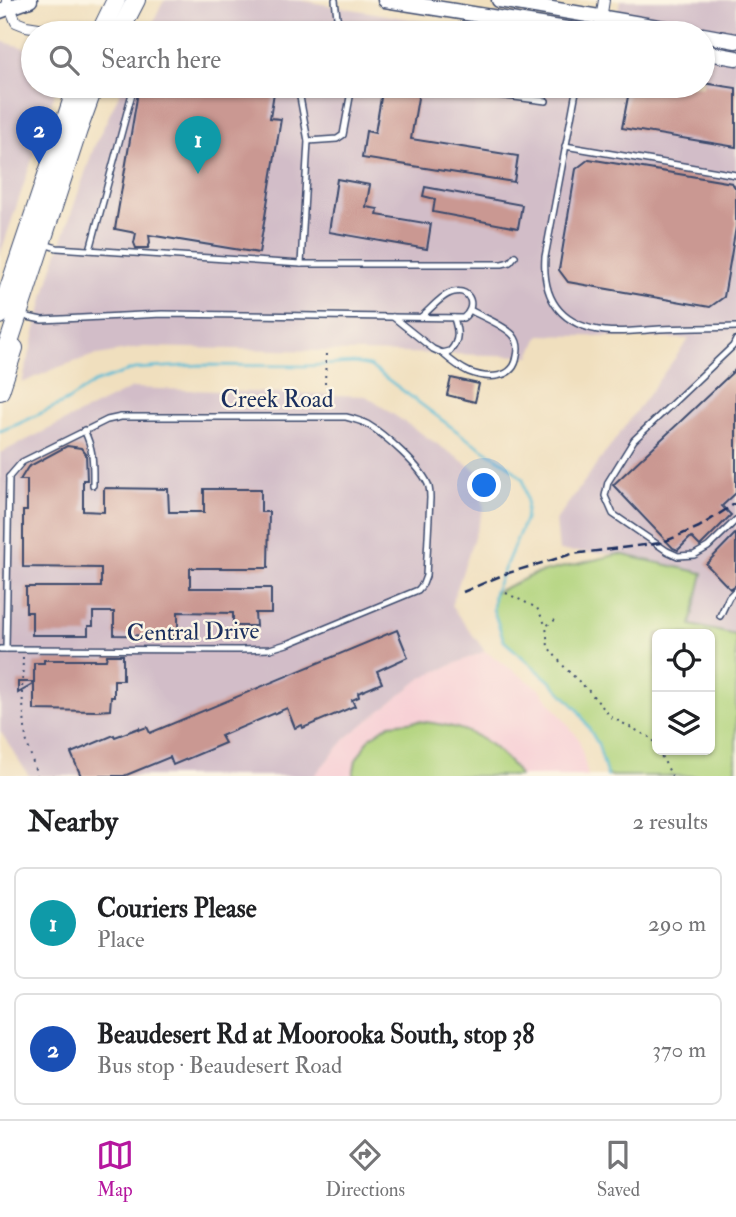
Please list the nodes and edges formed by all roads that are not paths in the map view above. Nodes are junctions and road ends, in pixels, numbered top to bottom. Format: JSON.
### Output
{"nodes":[{"id":1,"x":30,"y":0,"type":"edge"},
{"id":2,"x":136,"y":0,"type":"edge"},
{"id":3,"x":335,"y":0,"type":"edge"},
{"id":4,"x":386,"y":0,"type":"edge"},
{"id":5,"x":499,"y":0,"type":"edge"},
{"id":6,"x":604,"y":0,"type":"edge"},
{"id":7,"x":6,"y":6,"type":"edge"},
{"id":8,"x":601,"y":16,"type":"junction"},
{"id":9,"x":125,"y":21,"type":"edge"},
{"id":10,"x":338,"y":21,"type":"edge"},
{"id":11,"x":515,"y":21,"type":"edge"},
{"id":12,"x":600,"y":21,"type":"edge"},
{"id":13,"x":628,"y":21,"type":"edge"},
{"id":14,"x":21,"y":24,"type":"edge"},
{"id":15,"x":715,"y":37,"type":"edge"},
{"id":16,"x":736,"y":41,"type":"edge"},
{"id":17,"x":715,"y":54,"type":"edge"},
{"id":18,"x":736,"y":58,"type":"edge"},
{"id":19,"x":73,"y":98,"type":"edge"},
{"id":20,"x":90,"y":98,"type":"edge"},
{"id":21,"x":131,"y":98,"type":"edge"},
{"id":22,"x":300,"y":98,"type":"edge"},
{"id":23,"x":350,"y":98,"type":"edge"},
{"id":24,"x":522,"y":98,"type":"edge"},
{"id":25,"x":574,"y":98,"type":"edge"},
{"id":26,"x":546,"y":101,"type":"dead end"},
{"id":27,"x":308,"y":141,"type":"junction"},
{"id":28,"x":565,"y":146,"type":"junction"},
{"id":29,"x":736,"y":175,"type":"edge"},
{"id":30,"x":41,"y":243,"type":"junction"},
{"id":31,"x":90,"y":250,"type":"junction"},
{"id":32,"x":515,"y":256,"type":"dead end"},
{"id":33,"x":301,"y":264,"type":"junction"},
{"id":34,"x":470,"y":310,"type":"junction"},
{"id":35,"x":18,"y":311,"type":"junction"},
{"id":36,"x":0,"y":315,"type":"edge"},
{"id":37,"x":393,"y":317,"type":"junction"},
{"id":38,"x":421,"y":317,"type":"junction"},
{"id":39,"x":454,"y":318,"type":"junction"},
{"id":40,"x":736,"y":327,"type":"edge"},
{"id":41,"x":10,"y":339,"type":"junction"},
{"id":42,"x":736,"y":341,"type":"edge"},
{"id":43,"x":442,"y":352,"type":"junction"},
{"id":44,"x":0,"y":361,"type":"edge"},
{"id":45,"x":0,"y":391,"type":"edge"},
{"id":46,"x":84,"y":430,"type":"junction"},
{"id":47,"x":0,"y":476,"type":"edge"},
{"id":48,"x":9,"y":477,"type":"junction"},
{"id":49,"x":93,"y":485,"type":"dead end"},
{"id":50,"x":736,"y":520,"type":"edge"},
{"id":51,"x":418,"y":590,"type":"joint"},
{"id":52,"x":736,"y":590,"type":"edge"},
{"id":53,"x":719,"y":616,"type":"dead end"},
{"id":54,"x":3,"y":649,"type":"edge"}],
"edges":[{"from":1,"to":7,"type":"main road"},
{"from":2,"to":9,"type":"highway"},
{"from":3,"to":10,"type":"lane"},
{"from":4,"to":11,"type":"main road"},
{"from":5,"to":8,"type":"main road"},
{"from":6,"to":8,"type":"street"},
{"from":7,"to":14,"type":"street"},
{"from":8,"to":12,"type":"street"},
{"from":8,"to":13,"type":"main road"},
{"from":15,"to":16,"type":"main road"},
{"from":17,"to":18,"type":"main road"},
{"from":19,"to":36,"type":"highway"},
{"from":20,"to":30,"type":"highway"},
{"from":21,"to":31,"type":"lane"},
{"from":22,"to":27,"type":"lane"},
{"from":23,"to":27,"type":"lane"},
{"from":24,"to":26,"type":"lane"},
{"from":25,"to":28,"type":"lane"},
{"from":27,"to":33,"type":"lane"},
{"from":28,"to":29,"type":"lane"},
{"from":28,"to":40,"type":"lane"},
{"from":30,"to":31,"type":"lane"},
{"from":30,"to":35,"type":"highway"},
{"from":31,"to":33,"type":"lane"},
{"from":32,"to":33,"type":"lane"},
{"from":34,"to":38,"type":"lane"},
{"from":34,"to":39,"type":"lane"},
{"from":34,"to":43,"type":"lane"},
{"from":35,"to":37,"type":"lane"},
{"from":35,"to":41,"type":"highway"},
{"from":37,"to":38,"type":"lane"},
{"from":37,"to":43,"type":"lane"},
{"from":38,"to":39,"type":"lane"},
{"from":39,"to":43,"type":"lane"},
{"from":41,"to":44,"type":"highway"},
{"from":41,"to":45,"type":"highway"},
{"from":42,"to":50,"type":"lane"},
{"from":46,"to":48,"type":"lane","name":"Creek Road"},
{"from":46,"to":49,"type":"lane"},
{"from":46,"to":51,"type":"lane","name":"Creek Road"},
{"from":47,"to":48,"type":"lane"},
{"from":48,"to":54,"type":"lane"},
{"from":51,"to":54,"type":"lane","name":"Central Drive"},
{"from":52,"to":53,"type":"lane"}]}
